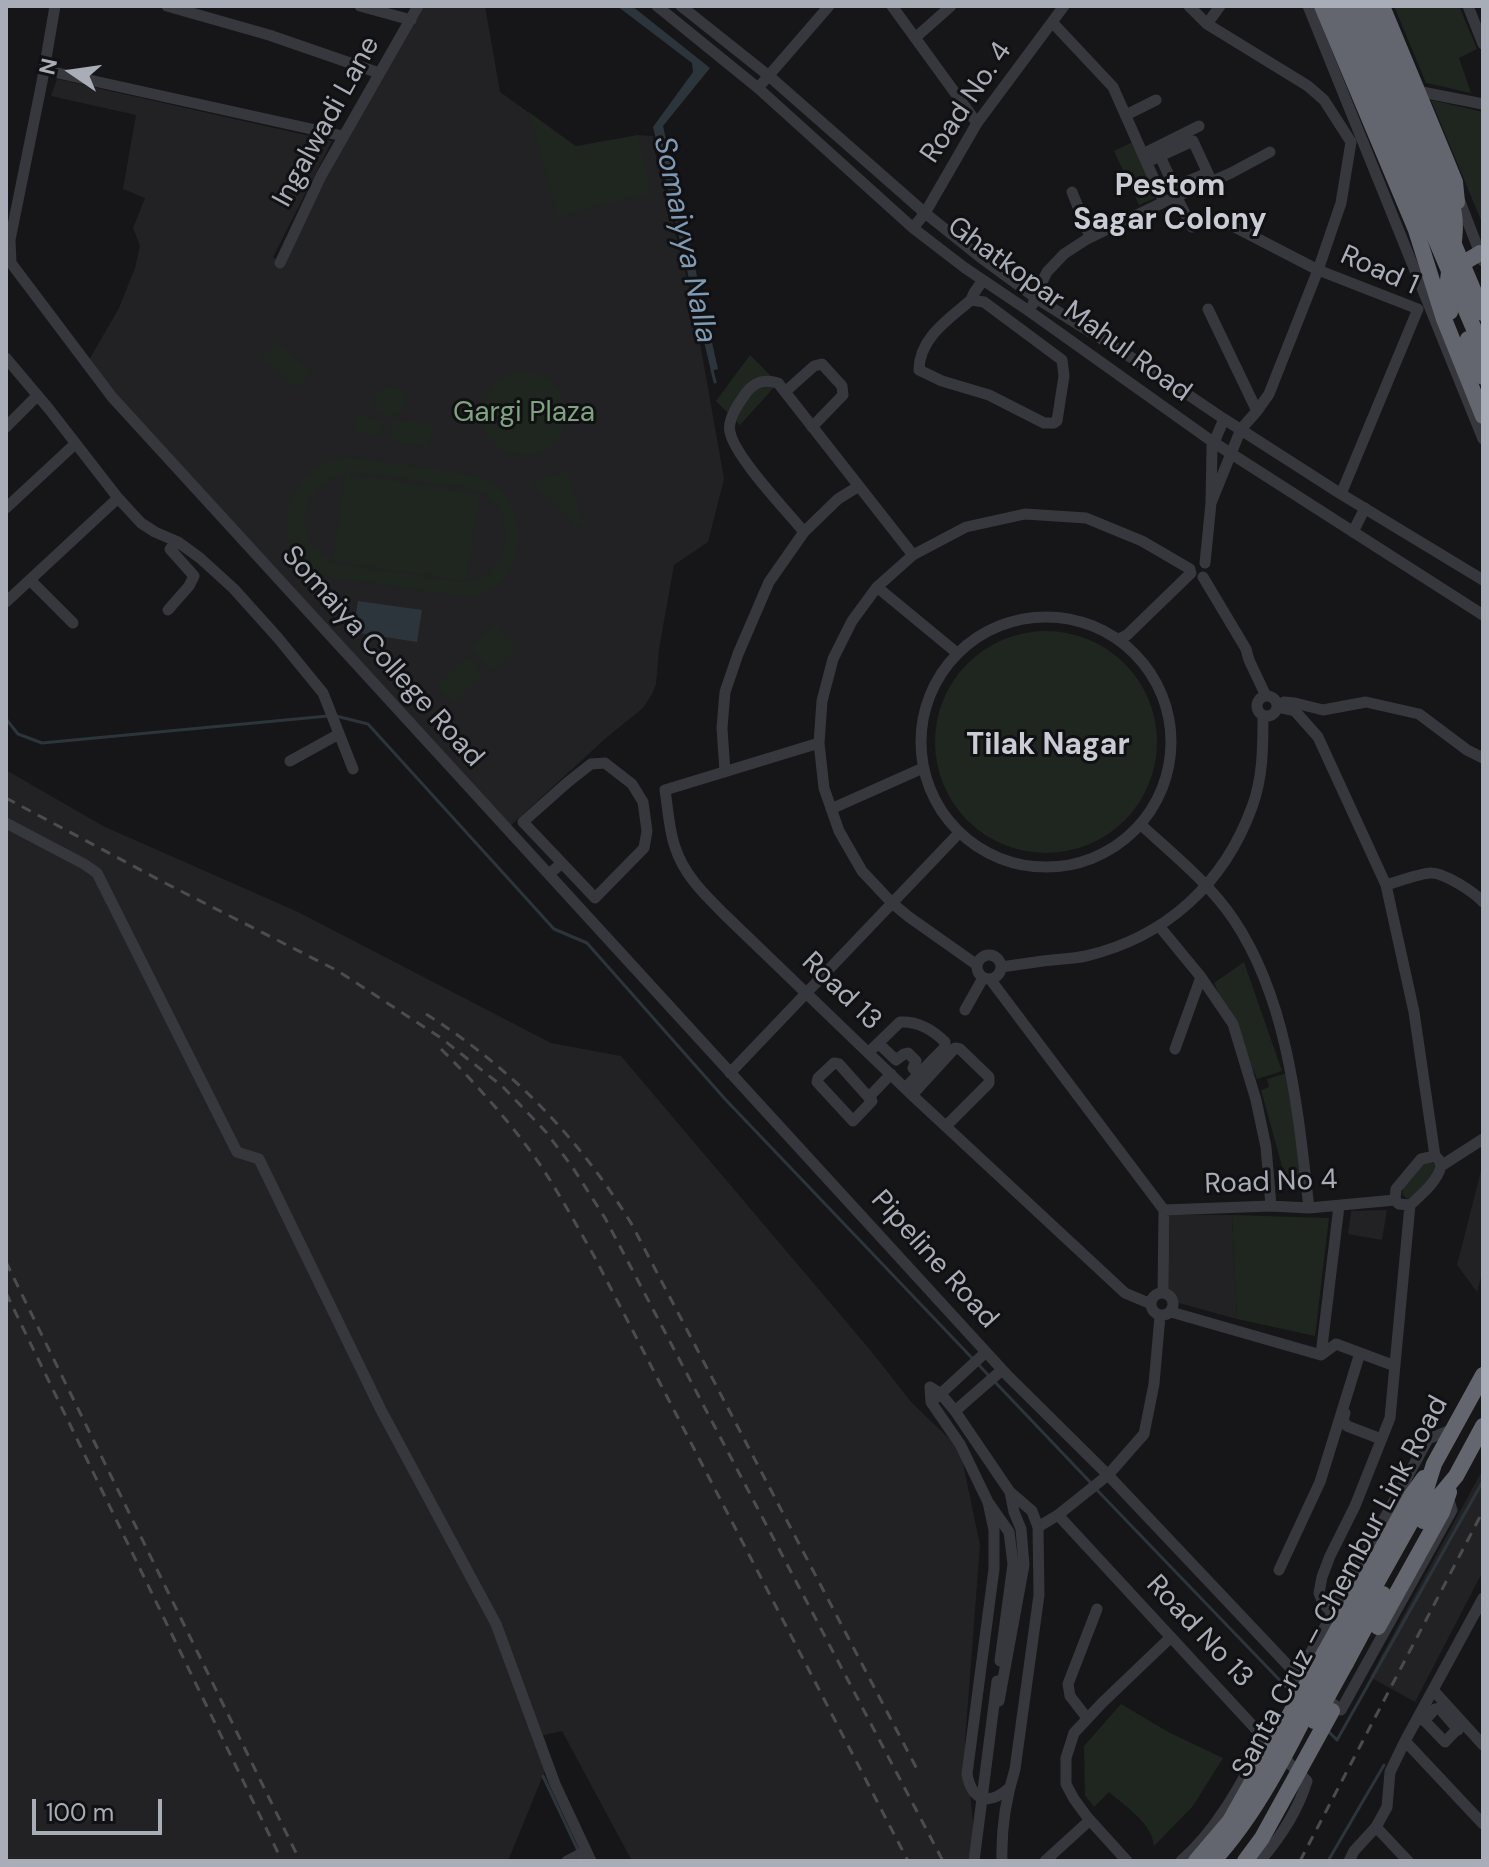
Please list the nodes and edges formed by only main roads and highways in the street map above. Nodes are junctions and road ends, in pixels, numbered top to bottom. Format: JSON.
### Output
{"nodes":[{"id":1,"x":1322,"y":6,"type":"edge"},
{"id":2,"x":1336,"y":6,"type":"edge"},
{"id":3,"x":1353,"y":6,"type":"edge"},
{"id":4,"x":1368,"y":6,"type":"edge"},
{"id":5,"x":1384,"y":6,"type":"edge"},
{"id":6,"x":1436,"y":221,"type":"junction"},
{"id":7,"x":1455,"y":232,"type":"junction"},
{"id":8,"x":1440,"y":257,"type":"junction"},
{"id":9,"x":1476,"y":258,"type":"edge"},
{"id":10,"x":1415,"y":268,"type":"road end"},
{"id":11,"x":1483,"y":295,"type":"edge"},
{"id":12,"x":1483,"y":313,"type":"edge"},
{"id":13,"x":1483,"y":350,"type":"edge"},
{"id":14,"x":1483,"y":377,"type":"edge"},
{"id":15,"x":1483,"y":397,"type":"edge"},
{"id":16,"x":1483,"y":416,"type":"edge"},
{"id":17,"x":1483,"y":1375,"type":"edge"},
{"id":18,"x":1483,"y":1426,"type":"edge"},
{"id":19,"x":1456,"y":1476,"type":"junction"},
{"id":20,"x":1340,"y":1660,"type":"junction"},
{"id":21,"x":1196,"y":1861,"type":"edge"},
{"id":22,"x":1213,"y":1861,"type":"edge"},
{"id":23,"x":1227,"y":1861,"type":"edge"},
{"id":24,"x":1245,"y":1861,"type":"edge"}],
"edges":[{"from":1,"to":16,"type":"highway","bridge":true},
{"from":2,"to":6,"type":"highway"},
{"from":3,"to":6,"type":"highway"},
{"from":4,"to":7,"type":"highway","bridge":true},
{"from":5,"to":7,"type":"highway","bridge":true},
{"from":6,"to":8,"type":"highway"},
{"from":6,"to":9,"type":"highway"},
{"from":6,"to":12,"type":"highway"},
{"from":6,"to":13,"type":"highway"},
{"from":7,"to":15,"type":"highway","bridge":true},
{"from":8,"to":10,"type":"highway"},
{"from":8,"to":14,"type":"highway"},
{"from":9,"to":11,"type":"highway"},
{"from":17,"to":20,"type":"highway","name":"Santa Cruz – Chembur Link Road"},
{"from":18,"to":19,"type":"highway","name":"Santa Cruz – Chembur Link Road"},
{"from":19,"to":20,"type":"highway","name":"Santa Cruz – Chembur Link Road"},
{"from":19,"to":20,"type":"highway"},
{"from":20,"to":21,"type":"highway","bridge":true},
{"from":20,"to":22,"type":"highway","name":"Santa Cruz – Chembur Link Road","bridge":true},
{"from":20,"to":23,"type":"highway","name":"Santa Cruz – Chembur Link Road","bridge":true},
{"from":20,"to":24,"type":"highway","bridge":true}]}
